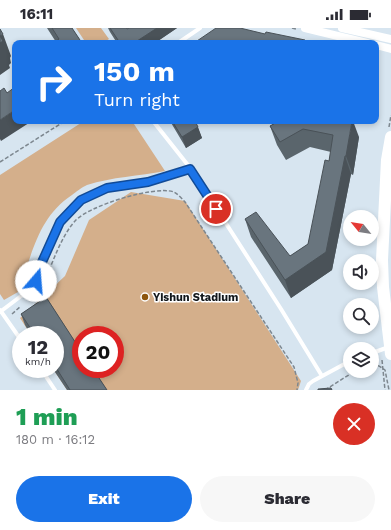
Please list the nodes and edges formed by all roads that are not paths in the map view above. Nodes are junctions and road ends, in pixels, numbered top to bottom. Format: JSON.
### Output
{"nodes":[{"id":1,"x":200,"y":28,"type":"edge"},
{"id":2,"x":306,"y":28,"type":"edge"},
{"id":3,"x":342,"y":28,"type":"edge"},
{"id":4,"x":391,"y":39,"type":"edge"},
{"id":5,"x":182,"y":40,"type":"edge"},
{"id":6,"x":355,"y":40,"type":"edge"},
{"id":7,"x":379,"y":46,"type":"edge"},
{"id":8,"x":391,"y":49,"type":"edge"},
{"id":9,"x":155,"y":124,"type":"edge"},
{"id":10,"x":391,"y":137,"type":"edge"},
{"id":11,"x":190,"y":169,"type":"junction"},
{"id":12,"x":0,"y":311,"type":"edge"},
{"id":13,"x":12,"y":327,"type":"edge"},
{"id":14,"x":390,"y":350,"type":"edge"},
{"id":15,"x":379,"y":352,"type":"edge"},
{"id":16,"x":343,"y":365,"type":"edge"},
{"id":17,"x":322,"y":376,"type":"junction"},
{"id":18,"x":47,"y":378,"type":"edge"},
{"id":19,"x":55,"y":390,"type":"edge"},
{"id":20,"x":306,"y":390,"type":"edge"}],
"edges":[{"from":1,"to":5,"type":"lane"},
{"from":2,"to":6,"type":"street"},
{"from":3,"to":4,"type":"street"},
{"from":7,"to":8,"type":"street"},
{"from":9,"to":11,"type":"lane"},
{"from":10,"to":14,"type":"main road"},
{"from":11,"to":12,"type":"lane"},
{"from":11,"to":17,"type":"lane"},
{"from":12,"to":13,"type":"lane"},
{"from":14,"to":15,"type":"lane"},
{"from":16,"to":17,"type":"lane"},
{"from":17,"to":20,"type":"lane"},
{"from":18,"to":19,"type":"lane"}]}
